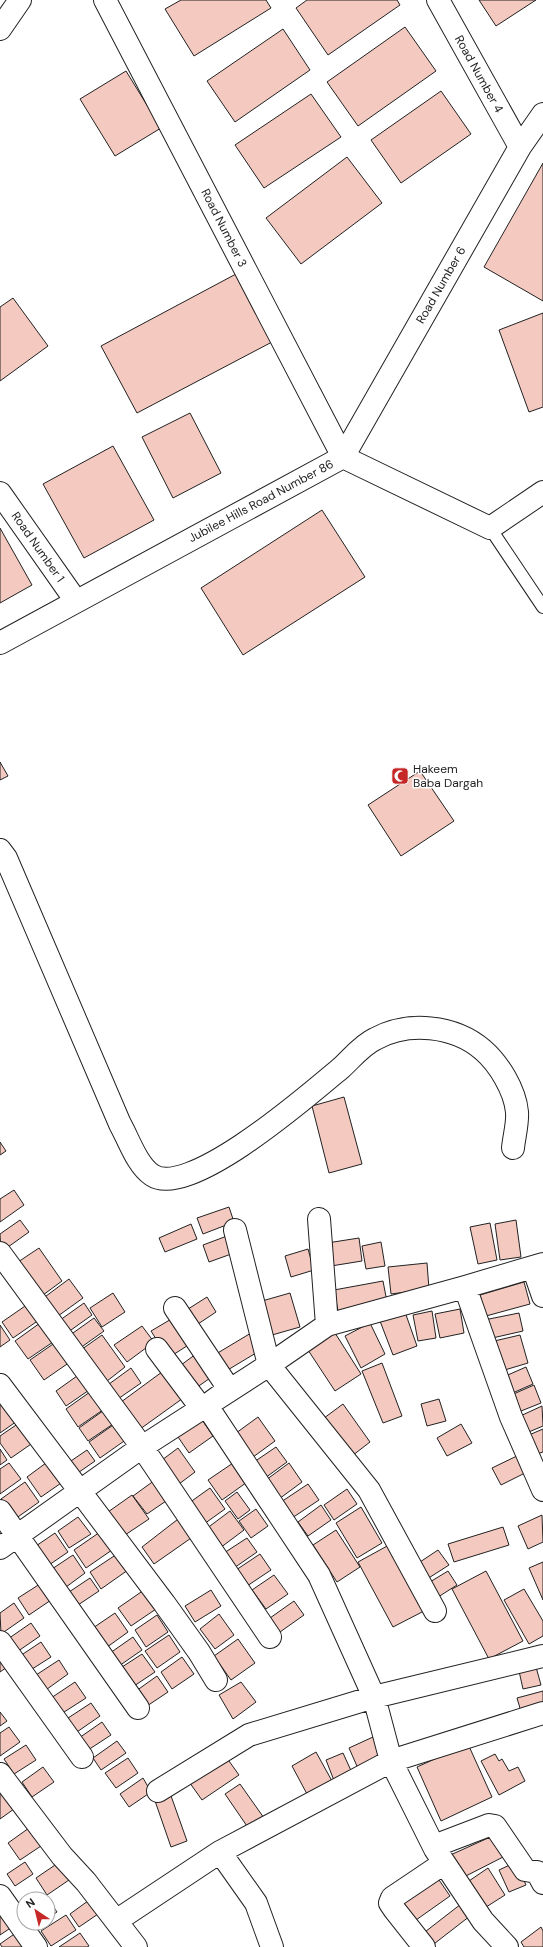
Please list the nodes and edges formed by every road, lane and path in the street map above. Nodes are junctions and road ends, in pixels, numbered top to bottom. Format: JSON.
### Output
{"nodes":[{"id":1,"x":20,"y":0,"type":"edge"},
{"id":2,"x":105,"y":0,"type":"edge"},
{"id":3,"x":438,"y":0,"type":"edge"},
{"id":4,"x":0,"y":30,"type":"edge"},
{"id":5,"x":543,"y":114,"type":"edge"},
{"id":6,"x":520,"y":147,"type":"junction"},
{"id":7,"x":342,"y":457,"type":"junction"},
{"id":8,"x":543,"y":492,"type":"edge"},
{"id":9,"x":0,"y":493,"type":"edge"},
{"id":10,"x":490,"y":528,"type":"junction"},
{"id":11,"x":76,"y":601,"type":"junction"},
{"id":12,"x":543,"y":607,"type":"edge"},
{"id":13,"x":0,"y":643,"type":"edge"},
{"id":14,"x":0,"y":850,"type":"edge"},
{"id":15,"x":513,"y":1148,"type":"dead end"},
{"id":16,"x":319,"y":1219,"type":"dead end"},
{"id":17,"x":236,"y":1230,"type":"dead end"},
{"id":18,"x":0,"y":1253,"type":"edge"},
{"id":19,"x":538,"y":1266,"type":"edge"},
{"id":20,"x":465,"y":1287,"type":"junction"},
{"id":21,"x":543,"y":1296,"type":"edge"},
{"id":22,"x":175,"y":1308,"type":"dead end"},
{"id":23,"x":327,"y":1325,"type":"junction"},
{"id":24,"x":157,"y":1349,"type":"dead end"},
{"id":25,"x":269,"y":1365,"type":"junction"},
{"id":26,"x":0,"y":1385,"type":"edge"},
{"id":27,"x":207,"y":1406,"type":"junction"},
{"id":28,"x":142,"y":1447,"type":"junction"},
{"id":29,"x":543,"y":1490,"type":"edge"},
{"id":30,"x":80,"y":1491,"type":"junction"},
{"id":31,"x":0,"y":1511,"type":"edge"},
{"id":32,"x":18,"y":1535,"type":"junction"},
{"id":33,"x":0,"y":1548,"type":"edge"},
{"id":34,"x":435,"y":1611,"type":"dead end"},
{"id":35,"x":270,"y":1637,"type":"dead end"},
{"id":36,"x":0,"y":1642,"type":"edge"},
{"id":37,"x":543,"y":1656,"type":"edge"},
{"id":38,"x":216,"y":1680,"type":"dead end"},
{"id":39,"x":374,"y":1697,"type":"junction"},
{"id":40,"x":138,"y":1708,"type":"dead end"},
{"id":41,"x":543,"y":1713,"type":"edge"},
{"id":42,"x":82,"y":1757,"type":"dead end"},
{"id":43,"x":391,"y":1761,"type":"junction"},
{"id":44,"x":0,"y":1774,"type":"edge"},
{"id":45,"x":158,"y":1791,"type":"dead end"},
{"id":46,"x":220,"y":1852,"type":"junction"},
{"id":47,"x":439,"y":1854,"type":"junction"},
{"id":48,"x":543,"y":1883,"type":"edge"},
{"id":49,"x":0,"y":1896,"type":"edge"},
{"id":50,"x":116,"y":1921,"type":"junction"},
{"id":51,"x":36,"y":1947,"type":"edge"},
{"id":52,"x":136,"y":1947,"type":"edge"},
{"id":53,"x":272,"y":1947,"type":"edge"},
{"id":54,"x":424,"y":1947,"type":"edge"},
{"id":55,"x":507,"y":1947,"type":"edge"}],
"edges":[{"from":1,"to":4,"type":"street"},
{"from":2,"to":7,"type":"street","name":"Road Number 3"},
{"from":3,"to":6,"type":"street","name":"Road Number 4"},
{"from":5,"to":6,"type":"street","name":"Road Number 6"},
{"from":6,"to":7,"type":"street","name":"Road Number 6"},
{"from":7,"to":10,"type":"street","name":"Jubilee Hills Road Number 86"},
{"from":7,"to":11,"type":"street","name":"Jubilee Hills Road Number 86"},
{"from":8,"to":10,"type":"street"},
{"from":9,"to":11,"type":"street","name":"Road Number 1"},
{"from":10,"to":12,"type":"lane"},
{"from":11,"to":13,"type":"street","name":"Jubilee Hills Road Number 86"},
{"from":14,"to":15,"type":"street"},
{"from":16,"to":23,"type":"street"},
{"from":17,"to":25,"type":"street"},
{"from":18,"to":28,"type":"street"},
{"from":19,"to":20,"type":"street"},
{"from":19,"to":21,"type":"street"},
{"from":20,"to":23,"type":"street"},
{"from":20,"to":29,"type":"street"},
{"from":22,"to":27,"type":"street"},
{"from":23,"to":25,"type":"street"},
{"from":24,"to":27,"type":"street"},
{"from":25,"to":27,"type":"street"},
{"from":25,"to":34,"type":"street"},
{"from":26,"to":30,"type":"street"},
{"from":27,"to":28,"type":"street"},
{"from":27,"to":39,"type":"street"},
{"from":28,"to":30,"type":"street"},
{"from":28,"to":35,"type":"street"},
{"from":30,"to":32,"type":"street"},
{"from":30,"to":38,"type":"street"},
{"from":31,"to":32,"type":"street"},
{"from":32,"to":33,"type":"street"},
{"from":32,"to":40,"type":"street"},
{"from":36,"to":42,"type":"street"},
{"from":37,"to":39,"type":"street"},
{"from":39,"to":43,"type":"street"},
{"from":39,"to":45,"type":"street"},
{"from":41,"to":43,"type":"street"},
{"from":43,"to":46,"type":"street"},
{"from":43,"to":47,"type":"street"},
{"from":44,"to":50,"type":"street"},
{"from":46,"to":50,"type":"street"},
{"from":46,"to":53,"type":"street"},
{"from":47,"to":48,"type":"street"},
{"from":47,"to":54,"type":"street"},
{"from":47,"to":55,"type":"street"},
{"from":49,"to":51,"type":"street"},
{"from":50,"to":52,"type":"street"}]}
